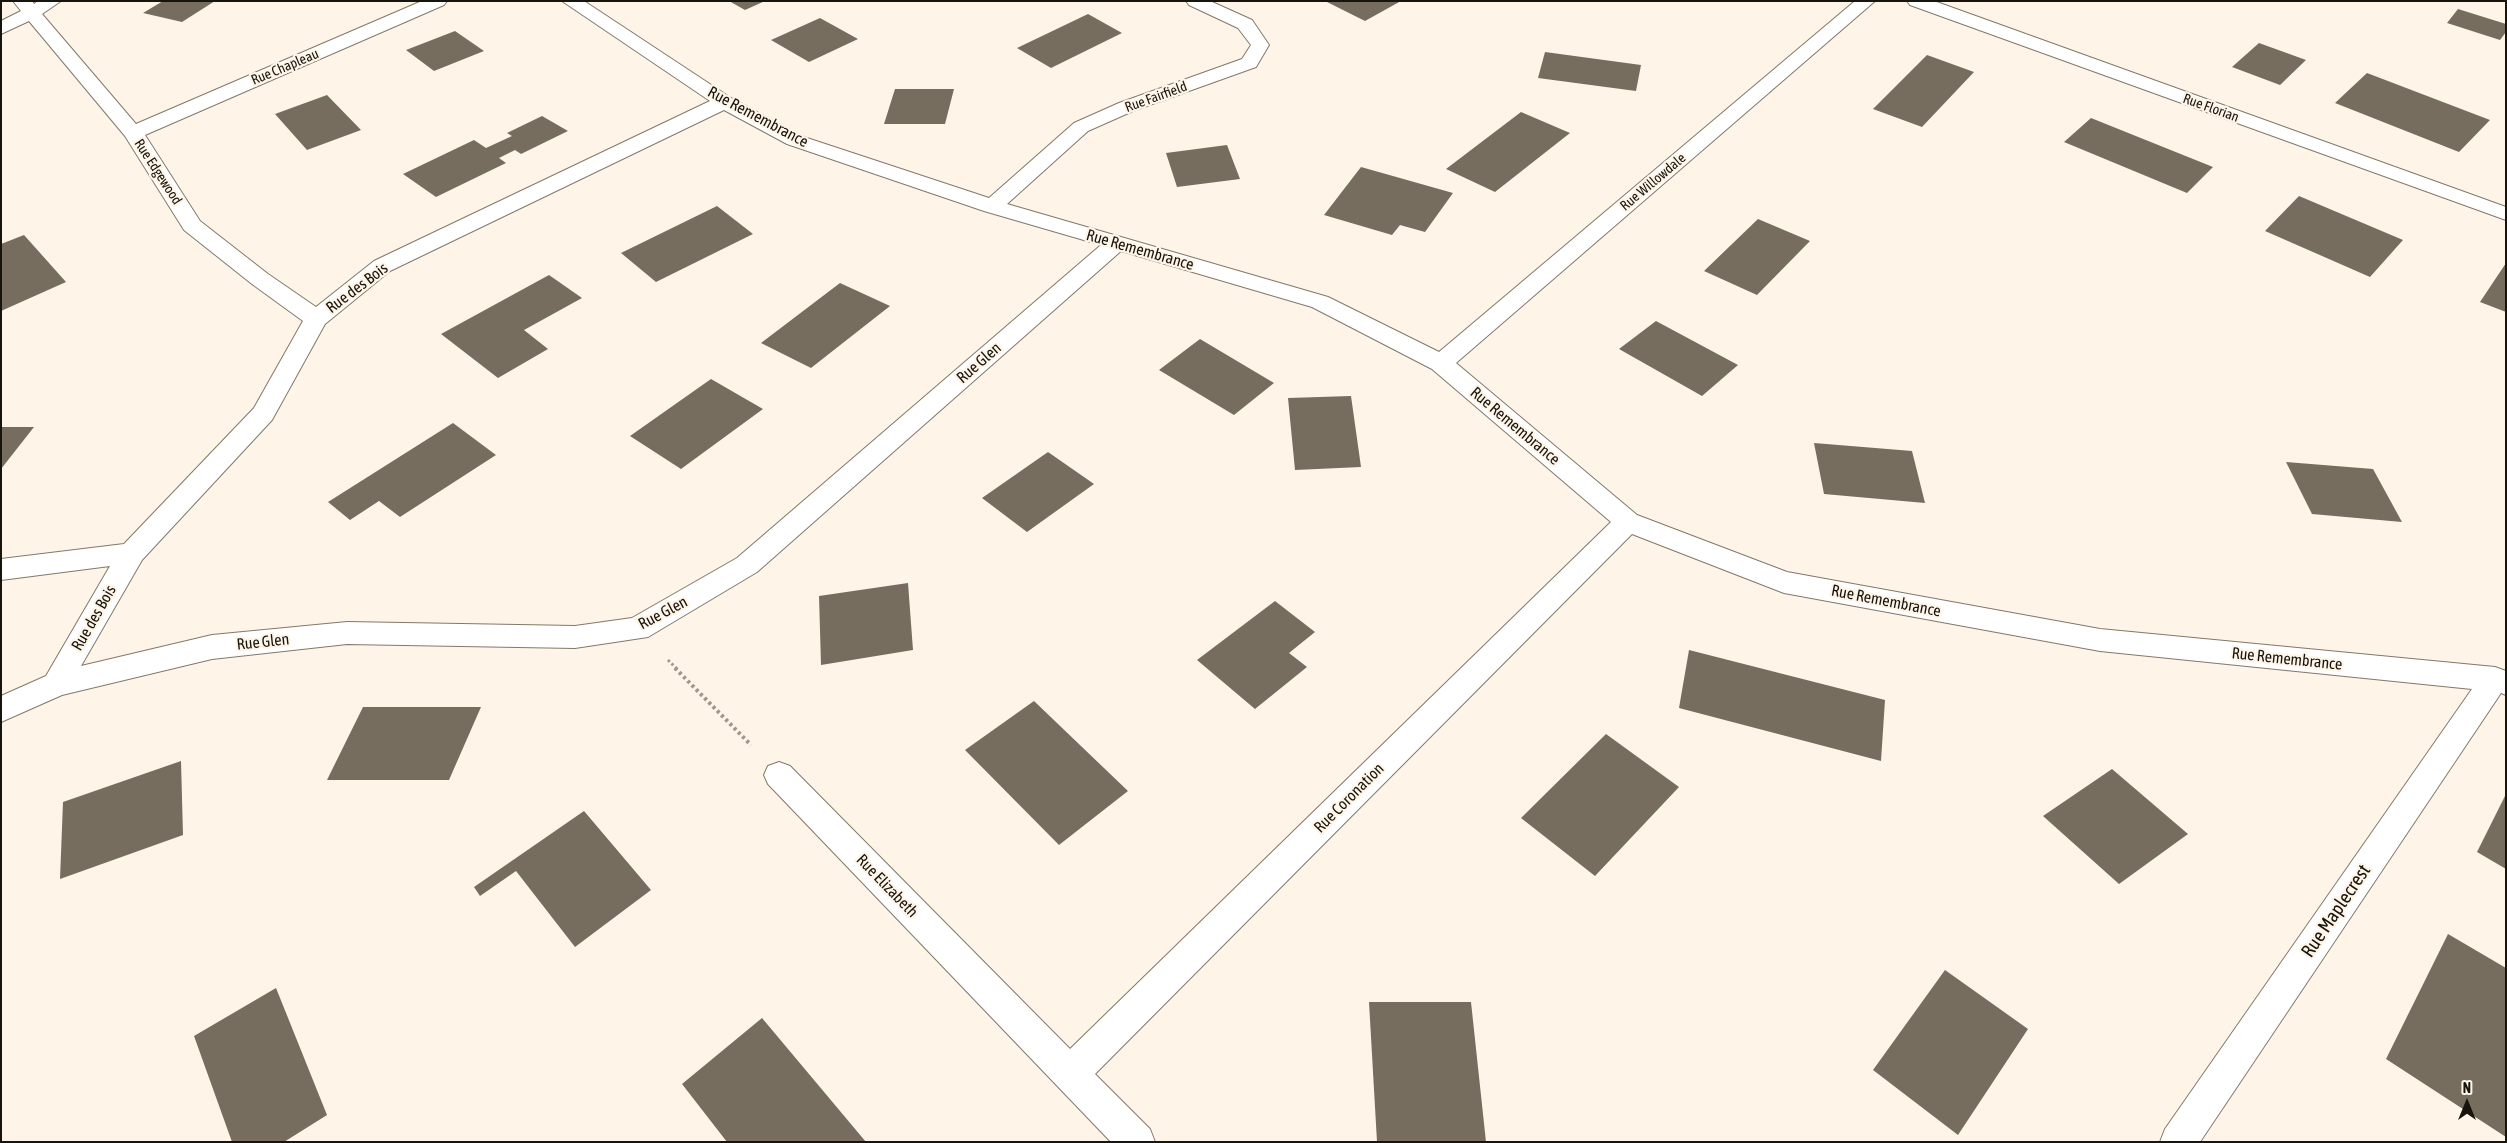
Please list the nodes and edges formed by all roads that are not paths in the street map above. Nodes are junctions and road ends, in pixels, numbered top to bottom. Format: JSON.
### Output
{"nodes":[{"id":1,"x":52,"y":1,"type":"edge"},
{"id":2,"x":438,"y":1,"type":"edge"},
{"id":3,"x":571,"y":1,"type":"edge"},
{"id":4,"x":1196,"y":1,"type":"edge"},
{"id":5,"x":1866,"y":1,"type":"edge"},
{"id":6,"x":1916,"y":1,"type":"edge"},
{"id":7,"x":27,"y":7,"type":"edge"},
{"id":8,"x":1,"y":29,"type":"edge"},
{"id":9,"x":724,"y":102,"type":"junction"},
{"id":10,"x":133,"y":133,"type":"junction"},
{"id":11,"x":992,"y":206,"type":"junction"},
{"id":12,"x":2506,"y":214,"type":"edge"},
{"id":13,"x":1116,"y":244,"type":"junction"},
{"id":14,"x":316,"y":319,"type":"junction"},
{"id":15,"x":1441,"y":363,"type":"junction"},
{"id":16,"x":1628,"y":522,"type":"junction"},
{"id":17,"x":132,"y":553,"type":"junction"},
{"id":18,"x":1,"y":570,"type":"edge"},
{"id":19,"x":2500,"y":681,"type":"edge"},
{"id":20,"x":56,"y":684,"type":"junction"},
{"id":21,"x":1,"y":710,"type":"edge"},
{"id":22,"x":780,"y":775,"type":"road end"},
{"id":23,"x":1070,"y":1074,"type":"junction"},
{"id":24,"x":1137,"y":1142,"type":"edge"},
{"id":25,"x":2178,"y":1142,"type":"edge"}],
"edges":[{"from":1,"to":7,"type":"street"},
{"from":2,"to":10,"type":"street","name":"Rue Chapleau"},
{"from":3,"to":9,"type":"street","name":"Rue Remembrance"},
{"from":4,"to":11,"type":"street","name":"Rue Fairfield"},
{"from":5,"to":15,"type":"street","name":"Rue Willowdale"},
{"from":6,"to":12,"type":"street","name":"Rue Florian"},
{"from":7,"to":8,"type":"street"},
{"from":7,"to":10,"type":"street","name":"Rue Edgewood"},
{"from":9,"to":11,"type":"street","name":"Rue Remembrance"},
{"from":9,"to":14,"type":"street","name":"Rue des Bois"},
{"from":10,"to":14,"type":"street","name":"Rue Edgewood"},
{"from":11,"to":13,"type":"street","name":"Rue Remembrance"},
{"from":13,"to":15,"type":"street","name":"Rue Remembrance"},
{"from":13,"to":20,"type":"street","name":"Rue Glen"},
{"from":14,"to":17,"type":"street","name":"Rue des Bois"},
{"from":15,"to":16,"type":"street","name":"Rue Remembrance"},
{"from":16,"to":19,"type":"street","name":"Rue Remembrance"},
{"from":16,"to":23,"type":"street","name":"Rue Coronation"},
{"from":17,"to":18,"type":"street"},
{"from":17,"to":20,"type":"street","name":"Rue des Bois"},
{"from":19,"to":25,"type":"street","name":"Rue Maplecrest"},
{"from":20,"to":21,"type":"street"},
{"from":22,"to":23,"type":"street","name":"Rue Elizabeth"},
{"from":23,"to":24,"type":"street","name":"Rue Elizabeth"}]}
